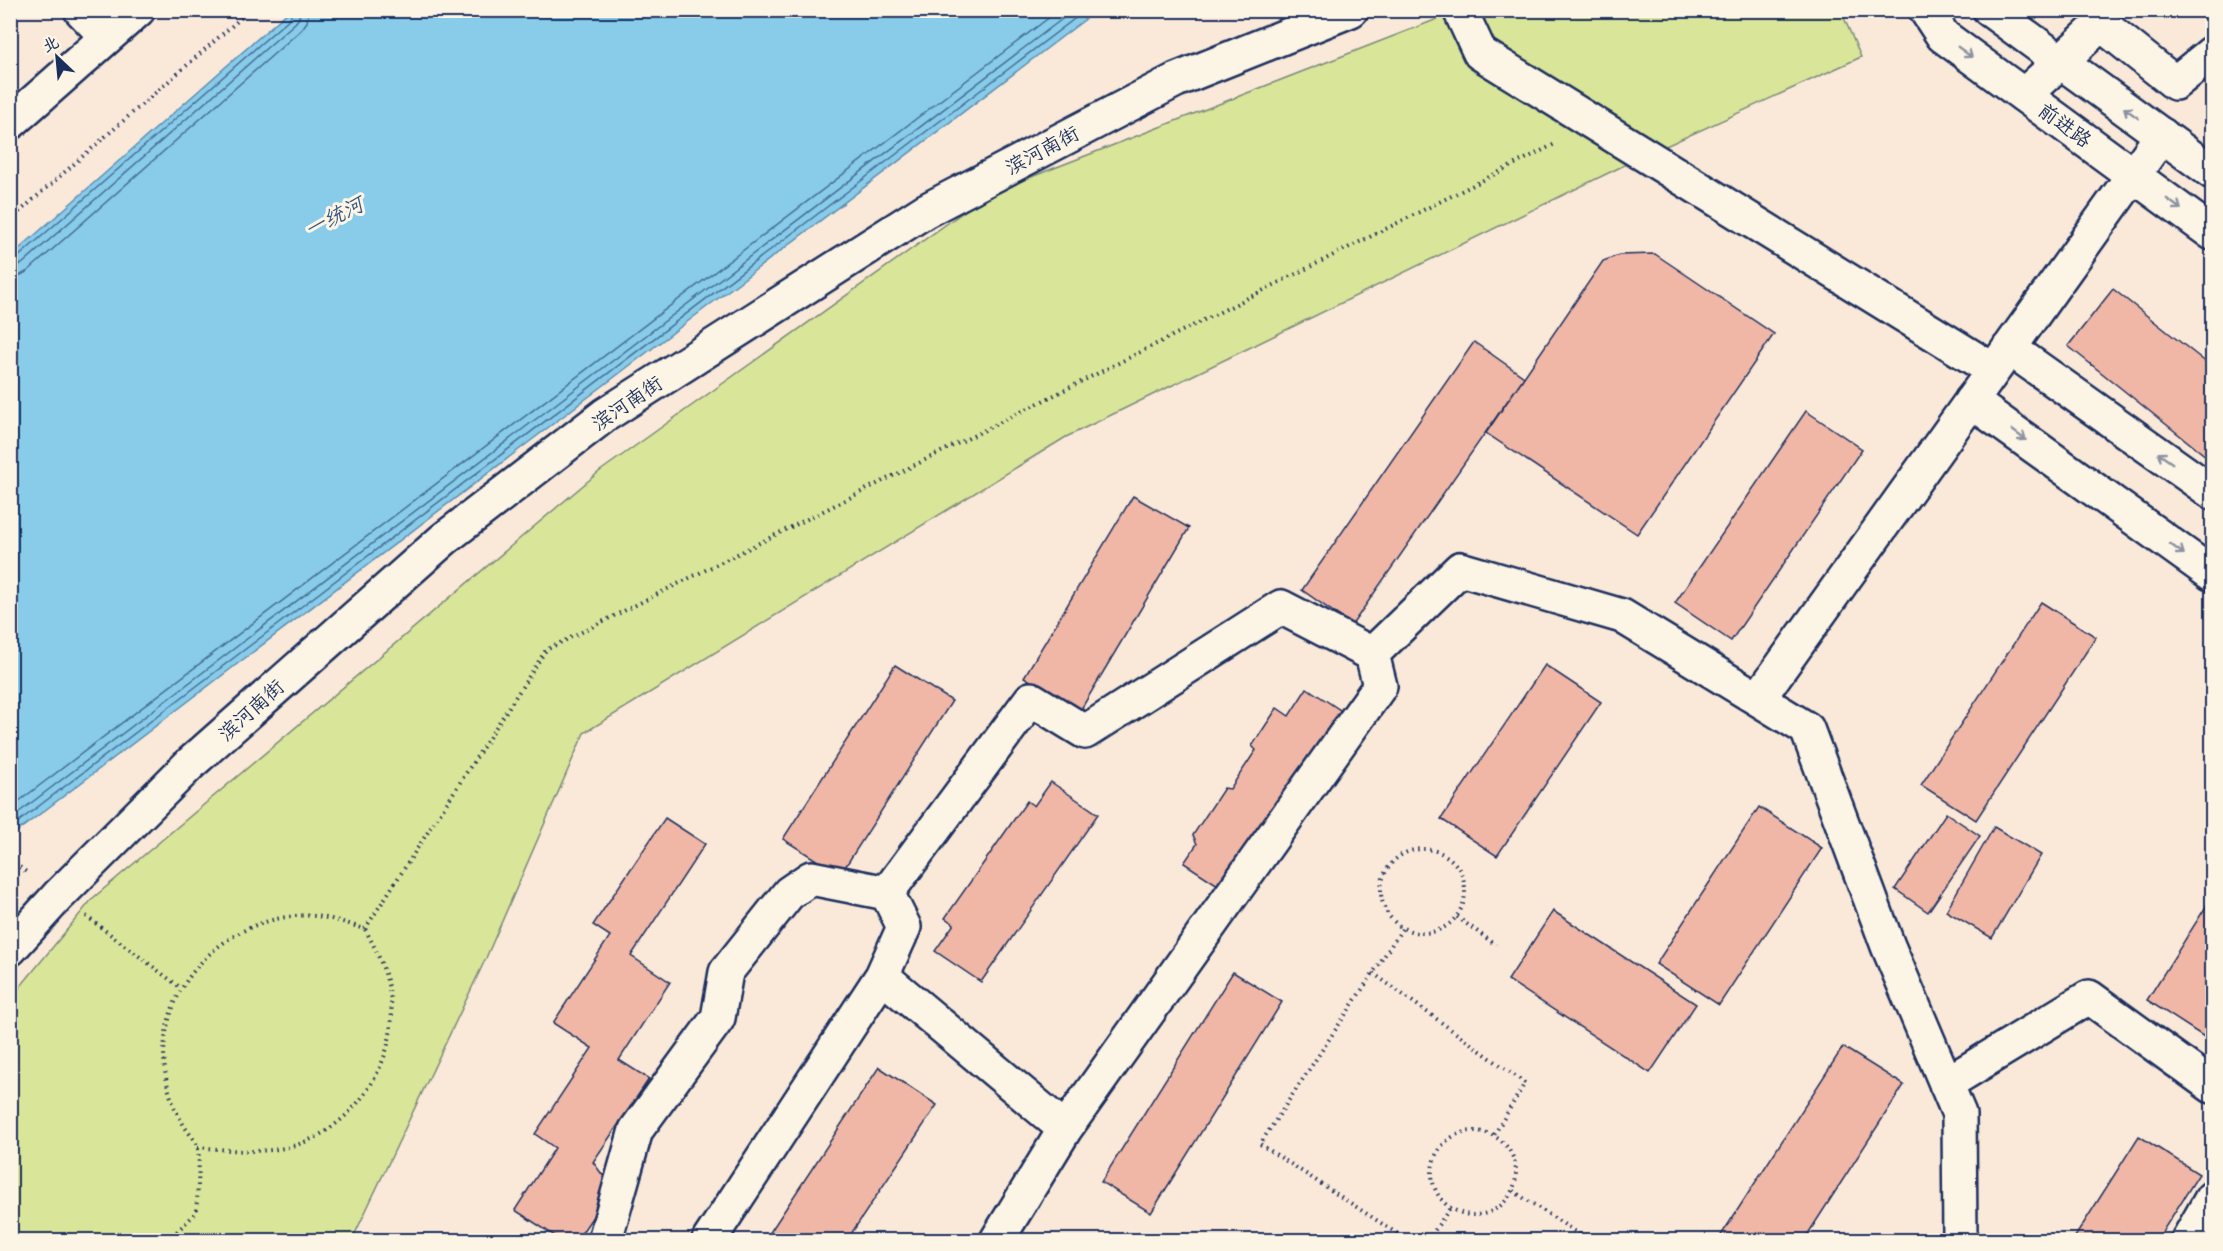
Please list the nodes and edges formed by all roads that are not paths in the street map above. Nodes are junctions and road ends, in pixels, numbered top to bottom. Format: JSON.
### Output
{"nodes":[{"id":1,"x":81,"y":10,"type":"edge"},
{"id":2,"x":138,"y":10,"type":"edge"},
{"id":3,"x":1351,"y":10,"type":"edge"},
{"id":4,"x":1460,"y":10,"type":"edge"},
{"id":5,"x":1926,"y":10,"type":"edge"},
{"id":6,"x":1990,"y":10,"type":"edge"},
{"id":7,"x":107,"y":37,"type":"junction"},
{"id":8,"x":2212,"y":52,"type":"edge"},
{"id":9,"x":2061,"y":62,"type":"junction"},
{"id":10,"x":2024,"y":95,"type":"junction"},
{"id":11,"x":10,"y":123,"type":"edge"},
{"id":12,"x":2162,"y":135,"type":"junction"},
{"id":13,"x":2212,"y":172,"type":"edge"},
{"id":14,"x":2133,"y":175,"type":"junction"},
{"id":15,"x":2212,"y":233,"type":"edge"},
{"id":16,"x":2001,"y":359,"type":"junction"},
{"id":17,"x":1971,"y":401,"type":"junction"},
{"id":18,"x":2212,"y":492,"type":"edge"},
{"id":19,"x":2212,"y":574,"type":"edge"},
{"id":20,"x":1372,"y":654,"type":"junction"},
{"id":21,"x":1758,"y":699,"type":"junction"},
{"id":22,"x":887,"y":893,"type":"junction"},
{"id":23,"x":10,"y":950,"type":"edge"},
{"id":24,"x":882,"y":976,"type":"junction"},
{"id":25,"x":1946,"y":1084,"type":"junction"},
{"id":26,"x":2212,"y":1086,"type":"edge"},
{"id":27,"x":1065,"y":1129,"type":"junction"},
{"id":28,"x":2212,"y":1198,"type":"edge"},
{"id":29,"x":605,"y":1240,"type":"edge"},
{"id":30,"x":709,"y":1240,"type":"edge"},
{"id":31,"x":997,"y":1240,"type":"edge"},
{"id":32,"x":1960,"y":1240,"type":"edge"},
{"id":33,"x":2188,"y":1240,"type":"edge"}],
"edges":[{"from":1,"to":7,"type":"street"},
{"from":2,"to":7,"type":"street"},
{"from":3,"to":23,"type":"street","name":"滨河南街"},
{"from":4,"to":16,"type":"street"},
{"from":5,"to":10,"type":"street","name":"前进路","one_way":true},
{"from":6,"to":9,"type":"street"},
{"from":7,"to":11,"type":"street"},
{"from":8,"to":9,"type":"street"},
{"from":9,"to":10,"type":"street"},
{"from":12,"to":9,"type":"street","one_way":true},
{"from":10,"to":14,"type":"street","name":"前进路"},
{"from":12,"to":13,"type":"street"},
{"from":12,"to":14,"type":"street"},
{"from":14,"to":15,"type":"street","name":"前进路","one_way":true},
{"from":14,"to":16,"type":"street"},
{"from":16,"to":17,"type":"street"},
{"from":18,"to":16,"type":"street","one_way":true},
{"from":17,"to":19,"type":"street","one_way":true},
{"from":17,"to":21,"type":"street"},
{"from":20,"to":21,"type":"street"},
{"from":20,"to":22,"type":"street"},
{"from":20,"to":27,"type":"street"},
{"from":21,"to":25,"type":"street"},
{"from":22,"to":24,"type":"street"},
{"from":22,"to":29,"type":"street"},
{"from":24,"to":27,"type":"street"},
{"from":24,"to":30,"type":"street"},
{"from":25,"to":26,"type":"street"},
{"from":25,"to":32,"type":"street"},
{"from":27,"to":31,"type":"street"},
{"from":28,"to":33,"type":"street"}]}
